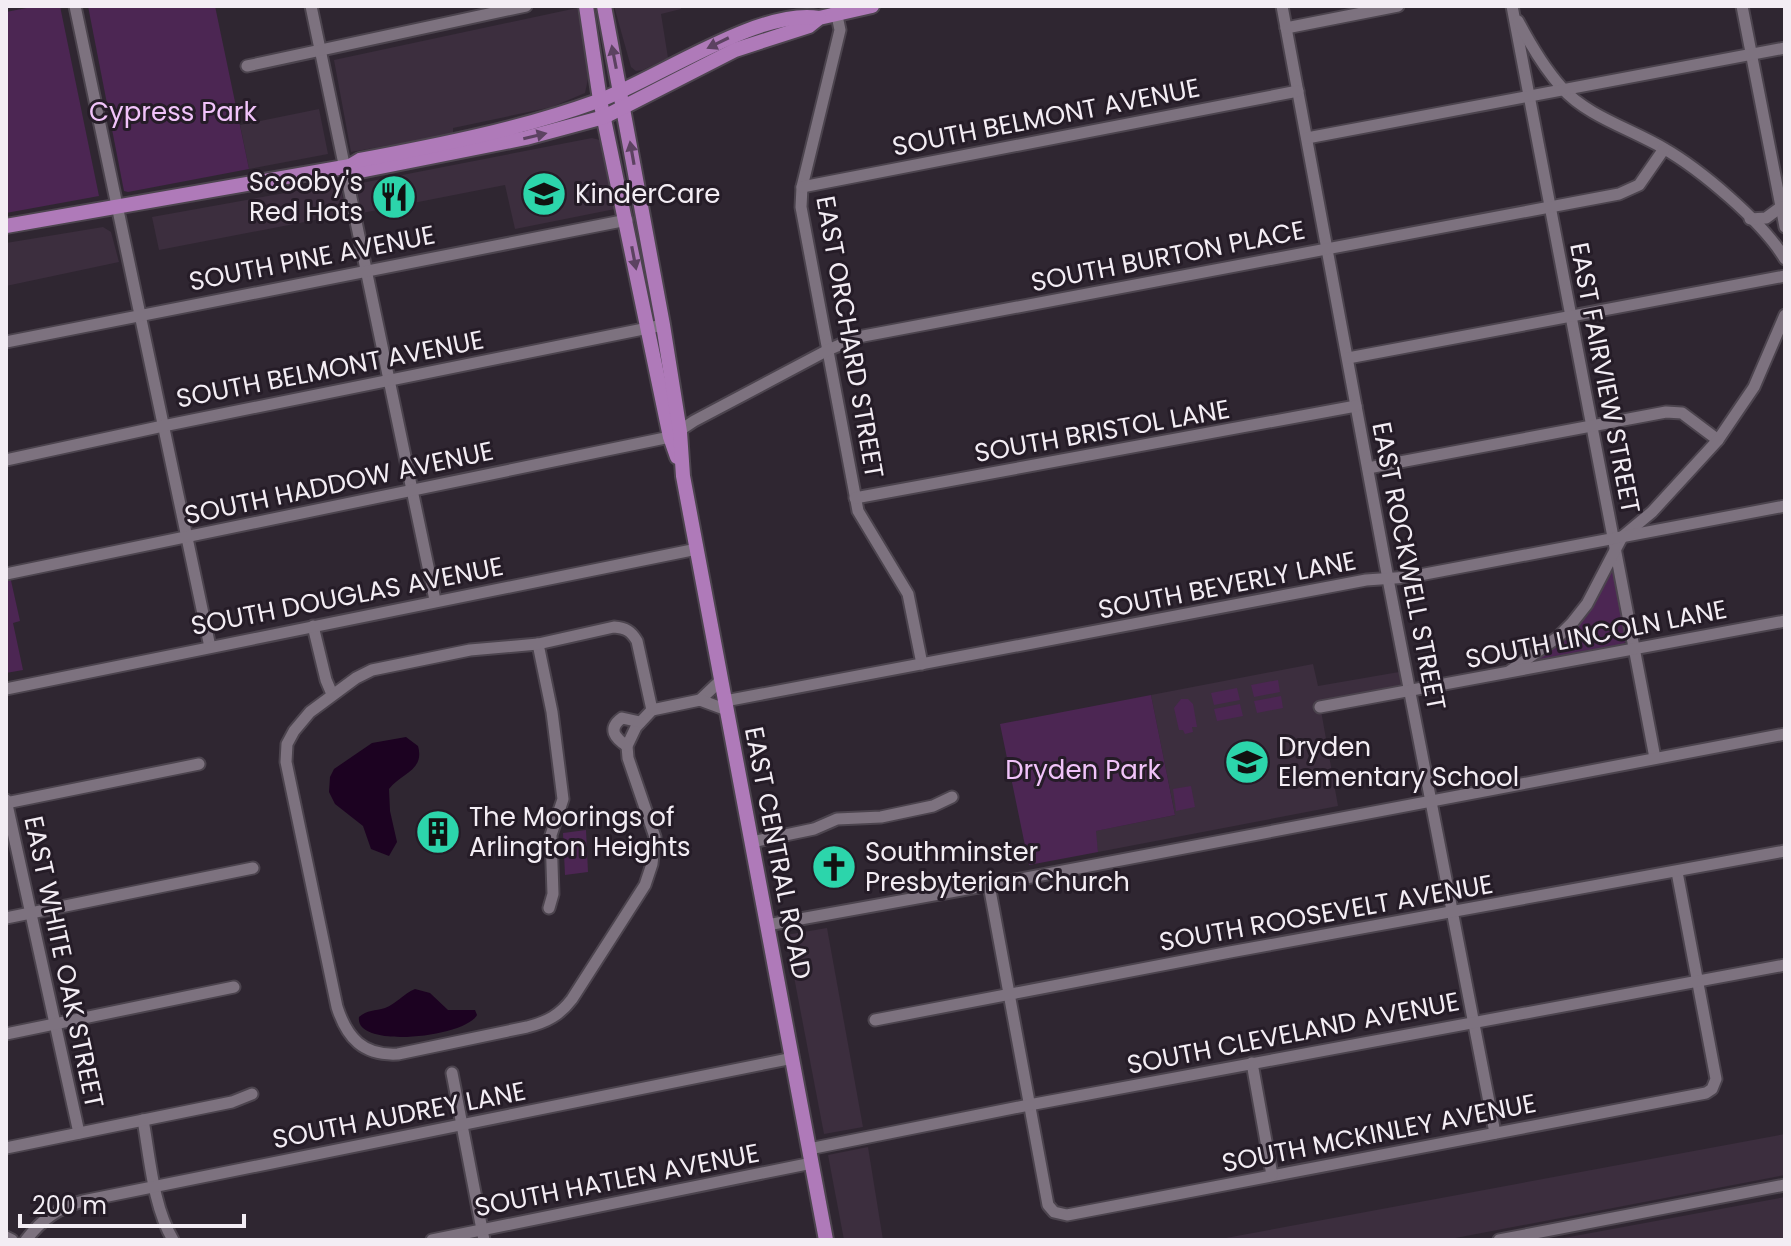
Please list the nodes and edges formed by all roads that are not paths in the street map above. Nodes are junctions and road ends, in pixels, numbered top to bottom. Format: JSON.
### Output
{"nodes":[{"id":1,"x":75,"y":6,"type":"edge"},
{"id":2,"x":311,"y":6,"type":"edge"},
{"id":3,"x":526,"y":6,"type":"edge"},
{"id":4,"x":586,"y":6,"type":"edge"},
{"id":5,"x":604,"y":6,"type":"edge"},
{"id":6,"x":872,"y":6,"type":"edge"},
{"id":7,"x":1282,"y":6,"type":"edge"},
{"id":8,"x":1398,"y":6,"type":"edge"},
{"id":9,"x":1742,"y":6,"type":"edge"},
{"id":10,"x":1512,"y":8,"type":"edge"},
{"id":11,"x":836,"y":10,"type":"edge"},
{"id":12,"x":819,"y":18,"type":"junction"},
{"id":13,"x":1286,"y":28,"type":"junction"},
{"id":14,"x":1785,"y":48,"type":"edge"},
{"id":15,"x":320,"y":50,"type":"junction"},
{"id":16,"x":1751,"y":54,"type":"junction"},
{"id":17,"x":247,"y":66,"type":"dead end"},
{"id":18,"x":1598,"y":83,"type":"junction"},
{"id":19,"x":621,"y":90,"type":"junction"},
{"id":20,"x":1563,"y":90,"type":"junction"},
{"id":21,"x":1298,"y":91,"type":"junction"},
{"id":22,"x":1529,"y":97,"type":"junction"},
{"id":23,"x":600,"y":100,"type":"junction"},
{"id":24,"x":624,"y":108,"type":"junction"},
{"id":25,"x":1594,"y":111,"type":"junction"},
{"id":26,"x":604,"y":117,"type":"junction"},
{"id":27,"x":1307,"y":138,"type":"junction"},
{"id":28,"x":1664,"y":149,"type":"junction"},
{"id":29,"x":347,"y":167,"type":"junction"},
{"id":30,"x":802,"y":187,"type":"junction"},
{"id":31,"x":116,"y":206,"type":"junction"},
{"id":32,"x":1550,"y":206,"type":"junction"},
{"id":33,"x":1781,"y":207,"type":"junction"},
{"id":34,"x":1750,"y":219,"type":"junction"},
{"id":35,"x":627,"y":220,"type":"junction"},
{"id":36,"x":6,"y":226,"type":"edge"},
{"id":37,"x":1785,"y":227,"type":"edge"},
{"id":38,"x":1327,"y":248,"type":"junction"},
{"id":39,"x":1785,"y":259,"type":"edge"},
{"id":40,"x":365,"y":270,"type":"junction"},
{"id":41,"x":1785,"y":276,"type":"edge"},
{"id":42,"x":139,"y":315,"type":"junction"},
{"id":43,"x":1785,"y":315,"type":"edge"},
{"id":44,"x":1571,"y":317,"type":"junction"},
{"id":45,"x":656,"y":327,"type":"junction"},
{"id":46,"x":1781,"y":333,"type":"edge"},
{"id":47,"x":6,"y":342,"type":"edge"},
{"id":48,"x":828,"y":350,"type":"junction"},
{"id":49,"x":1348,"y":358,"type":"junction"},
{"id":50,"x":388,"y":380,"type":"junction"},
{"id":51,"x":1356,"y":406,"type":"junction"},
{"id":52,"x":163,"y":426,"type":"junction"},
{"id":53,"x":1592,"y":427,"type":"junction"},
{"id":54,"x":675,"y":435,"type":"junction"},
{"id":55,"x":1718,"y":440,"type":"junction"},
{"id":56,"x":6,"y":460,"type":"edge"},
{"id":57,"x":1368,"y":468,"type":"junction"},
{"id":58,"x":411,"y":490,"type":"junction"},
{"id":59,"x":855,"y":498,"type":"junction"},
{"id":60,"x":1785,"y":506,"type":"edge"},
{"id":61,"x":1651,"y":513,"type":"junction"},
{"id":62,"x":1657,"y":531,"type":"junction"},
{"id":63,"x":186,"y":538,"type":"junction"},
{"id":64,"x":1617,"y":542,"type":"junction"},
{"id":65,"x":697,"y":549,"type":"junction"},
{"id":66,"x":6,"y":574,"type":"edge"},
{"id":67,"x":1388,"y":579,"type":"junction"},
{"id":68,"x":435,"y":600,"type":"junction"},
{"id":69,"x":1785,"y":621,"type":"edge"},
{"id":70,"x":313,"y":626,"type":"junction"},
{"id":71,"x":538,"y":644,"type":"junction"},
{"id":72,"x":210,"y":647,"type":"junction"},
{"id":73,"x":1634,"y":649,"type":"junction"},
{"id":74,"x":922,"y":664,"type":"junction"},
{"id":75,"x":1507,"y":673,"type":"junction"},
{"id":76,"x":721,"y":680,"type":"junction"},
{"id":77,"x":6,"y":689,"type":"edge"},
{"id":78,"x":1410,"y":691,"type":"junction"},
{"id":79,"x":332,"y":694,"type":"junction"},
{"id":80,"x":700,"y":700,"type":"junction"},
{"id":81,"x":726,"y":705,"type":"junction"},
{"id":82,"x":1320,"y":707,"type":"dead end"},
{"id":83,"x":652,"y":710,"type":"junction"},
{"id":84,"x":640,"y":722,"type":"junction"},
{"id":85,"x":1785,"y":734,"type":"edge"},
{"id":86,"x":627,"y":746,"type":"junction"},
{"id":87,"x":1655,"y":758,"type":"junction"},
{"id":88,"x":199,"y":764,"type":"dead end"},
{"id":89,"x":952,"y":797,"type":"dead end"},
{"id":90,"x":1432,"y":800,"type":"junction"},
{"id":91,"x":6,"y":802,"type":"edge"},
{"id":92,"x":752,"y":842,"type":"junction"},
{"id":93,"x":1785,"y":851,"type":"edge"},
{"id":94,"x":253,"y":868,"type":"dead end"},
{"id":95,"x":1677,"y":872,"type":"junction"},
{"id":96,"x":989,"y":885,"type":"junction"},
{"id":97,"x":549,"y":908,"type":"dead end"},
{"id":98,"x":31,"y":913,"type":"junction"},
{"id":99,"x":1453,"y":913,"type":"junction"},
{"id":100,"x":6,"y":918,"type":"edge"},
{"id":101,"x":767,"y":925,"type":"junction"},
{"id":102,"x":1785,"y":965,"type":"edge"},
{"id":103,"x":1699,"y":981,"type":"junction"},
{"id":104,"x":234,"y":987,"type":"dead end"},
{"id":105,"x":1009,"y":994,"type":"junction"},
{"id":106,"x":875,"y":1020,"type":"dead end"},
{"id":107,"x":1474,"y":1021,"type":"junction"},
{"id":108,"x":55,"y":1023,"type":"junction"},
{"id":109,"x":6,"y":1034,"type":"edge"},
{"id":110,"x":793,"y":1058,"type":"junction"},
{"id":111,"x":1252,"y":1063,"type":"junction"},
{"id":112,"x":452,"y":1073,"type":"dead end"},
{"id":113,"x":252,"y":1094,"type":"dead end"},
{"id":114,"x":1029,"y":1105,"type":"junction"},
{"id":115,"x":143,"y":1120,"type":"junction"},
{"id":116,"x":462,"y":1125,"type":"junction"},
{"id":117,"x":79,"y":1133,"type":"junction"},
{"id":118,"x":1495,"y":1133,"type":"junction"},
{"id":119,"x":6,"y":1148,"type":"edge"},
{"id":120,"x":810,"y":1156,"type":"junction"},
{"id":121,"x":1272,"y":1175,"type":"junction"},
{"id":122,"x":1785,"y":1185,"type":"edge"},
{"id":123,"x":156,"y":1187,"type":"junction"},
{"id":124,"x":483,"y":1234,"type":"edge"},
{"id":125,"x":6,"y":1237,"type":"edge"},
{"id":126,"x":1515,"y":1238,"type":"edge"},
{"id":127,"x":12,"y":1240,"type":"edge"},
{"id":128,"x":26,"y":1240,"type":"edge"},
{"id":129,"x":173,"y":1240,"type":"edge"},
{"id":130,"x":432,"y":1240,"type":"edge"},
{"id":131,"x":826,"y":1240,"type":"edge"},
{"id":132,"x":1499,"y":1240,"type":"edge"}],
"edges":[{"from":1,"to":31,"type":"street"},
{"from":2,"to":15,"type":"street"},
{"from":3,"to":15,"type":"street"},
{"from":4,"to":23,"type":"main road","name":"EAST CENTRAL ROAD"},
{"from":19,"to":5,"type":"main road","name":"EAST CENTRAL ROAD","one_way":true},
{"from":6,"to":11,"type":"main road"},
{"from":7,"to":13,"type":"street","name":"EAST ROCKWELL STREET"},
{"from":8,"to":13,"type":"street"},
{"from":9,"to":16,"type":"street"},
{"from":10,"to":20,"type":"street"},
{"from":10,"to":22,"type":"street","name":"EAST FAIRVIEW STREET"},
{"from":11,"to":12,"type":"main road"},
{"from":11,"to":30,"type":"street","name":"EAST ORCHARD STREET"},
{"from":12,"to":19,"type":"main road","one_way":true},
{"from":12,"to":24,"type":"main road"},
{"from":13,"to":21,"type":"street","name":"EAST ROCKWELL STREET"},
{"from":14,"to":16,"type":"street"},
{"from":15,"to":17,"type":"street"},
{"from":15,"to":29,"type":"street"},
{"from":16,"to":18,"type":"street"},
{"from":16,"to":33,"type":"street"},
{"from":18,"to":20,"type":"street"},
{"from":18,"to":25,"type":"street"},
{"from":19,"to":23,"type":"main road"},
{"from":19,"to":24,"type":"main road","name":"EAST CENTRAL ROAD"},
{"from":20,"to":22,"type":"street"},
{"from":20,"to":25,"type":"street"},
{"from":21,"to":27,"type":"street","name":"EAST ROCKWELL STREET"},
{"from":21,"to":30,"type":"street","name":"SOUTH BELMONT AVENUE"},
{"from":22,"to":27,"type":"street"},
{"from":22,"to":32,"type":"street","name":"EAST FAIRVIEW STREET"},
{"from":23,"to":26,"type":"main road","name":"EAST CENTRAL ROAD"},
{"from":23,"to":29,"type":"main road"},
{"from":24,"to":26,"type":"main road"},
{"from":45,"to":24,"type":"main road","name":"EAST CENTRAL ROAD","one_way":true},
{"from":25,"to":28,"type":"street"},
{"from":29,"to":26,"type":"main road","one_way":true},
{"from":26,"to":35,"type":"main road","name":"EAST CENTRAL ROAD"},
{"from":27,"to":38,"type":"street","name":"EAST ROCKWELL STREET"},
{"from":28,"to":32,"type":"street","name":"SOUTH BURTON PLACE"},
{"from":28,"to":34,"type":"street"},
{"from":29,"to":31,"type":"main road"},
{"from":29,"to":40,"type":"street"},
{"from":30,"to":48,"type":"street","name":"EAST ORCHARD STREET"},
{"from":31,"to":36,"type":"main road"},
{"from":31,"to":42,"type":"street"},
{"from":32,"to":38,"type":"street","name":"SOUTH BURTON PLACE"},
{"from":32,"to":44,"type":"street","name":"EAST FAIRVIEW STREET"},
{"from":33,"to":34,"type":"street"},
{"from":33,"to":37,"type":"street"},
{"from":34,"to":39,"type":"street"},
{"from":35,"to":40,"type":"street","name":"SOUTH PINE AVENUE"},
{"from":35,"to":45,"type":"main road","name":"EAST CENTRAL ROAD","one_way":true},
{"from":38,"to":48,"type":"street","name":"SOUTH BURTON PLACE"},
{"from":38,"to":49,"type":"street","name":"EAST ROCKWELL STREET"},
{"from":40,"to":42,"type":"street","name":"SOUTH PINE AVENUE"},
{"from":40,"to":50,"type":"street"},
{"from":41,"to":44,"type":"street"},
{"from":42,"to":47,"type":"street","name":"SOUTH PINE AVENUE"},
{"from":42,"to":52,"type":"street"},
{"from":43,"to":46,"type":"street"},
{"from":44,"to":49,"type":"street"},
{"from":44,"to":53,"type":"street","name":"EAST FAIRVIEW STREET"},
{"from":45,"to":50,"type":"street","name":"SOUTH BELMONT AVENUE"},
{"from":45,"to":54,"type":"main road","name":"EAST CENTRAL ROAD"},
{"from":46,"to":55,"type":"street"},
{"from":48,"to":54,"type":"street","name":"SOUTH BURTON PLACE"},
{"from":48,"to":59,"type":"street","name":"EAST ORCHARD STREET"},
{"from":49,"to":51,"type":"street","name":"EAST ROCKWELL STREET"},
{"from":50,"to":52,"type":"street","name":"SOUTH BELMONT AVENUE"},
{"from":50,"to":58,"type":"street"},
{"from":51,"to":57,"type":"street","name":"EAST ROCKWELL STREET"},
{"from":51,"to":59,"type":"street","name":"SOUTH BRISTOL LANE"},
{"from":52,"to":56,"type":"street","name":"SOUTH BELMONT AVENUE"},
{"from":52,"to":63,"type":"street"},
{"from":53,"to":55,"type":"street"},
{"from":53,"to":57,"type":"street"},
{"from":53,"to":64,"type":"street","name":"EAST FAIRVIEW STREET"},
{"from":54,"to":58,"type":"street","name":"SOUTH HADDOW AVENUE"},
{"from":54,"to":65,"type":"main road","name":"EAST CENTRAL ROAD"},
{"from":55,"to":61,"type":"street"},
{"from":57,"to":67,"type":"street","name":"EAST ROCKWELL STREET"},
{"from":58,"to":63,"type":"street","name":"SOUTH HADDOW AVENUE"},
{"from":58,"to":68,"type":"street"},
{"from":59,"to":74,"type":"street","name":"EAST ORCHARD STREET"},
{"from":60,"to":62,"type":"street","name":"SOUTH BEVERLY LANE"},
{"from":61,"to":62,"type":"street"},
{"from":61,"to":64,"type":"street"},
{"from":62,"to":64,"type":"street","name":"SOUTH BEVERLY LANE"},
{"from":63,"to":66,"type":"street","name":"SOUTH HADDOW AVENUE"},
{"from":63,"to":72,"type":"street"},
{"from":64,"to":67,"type":"street","name":"SOUTH BEVERLY LANE"},
{"from":64,"to":73,"type":"street","name":"EAST FAIRVIEW STREET"},
{"from":64,"to":75,"type":"street"},
{"from":65,"to":68,"type":"street","name":"SOUTH DOUGLAS AVENUE"},
{"from":65,"to":76,"type":"main road","name":"EAST CENTRAL ROAD"},
{"from":67,"to":74,"type":"street","name":"SOUTH BEVERLY LANE"},
{"from":67,"to":78,"type":"street","name":"EAST ROCKWELL STREET"},
{"from":68,"to":70,"type":"street","name":"SOUTH DOUGLAS AVENUE"},
{"from":69,"to":73,"type":"street","name":"SOUTH LINCOLN LANE"},
{"from":70,"to":72,"type":"street","name":"SOUTH DOUGLAS AVENUE"},
{"from":70,"to":79,"type":"street"},
{"from":71,"to":79,"type":"street"},
{"from":71,"to":83,"type":"street"},
{"from":71,"to":97,"type":"street"},
{"from":72,"to":77,"type":"street","name":"SOUTH DOUGLAS AVENUE"},
{"from":73,"to":75,"type":"street","name":"SOUTH LINCOLN LANE"},
{"from":73,"to":87,"type":"street","name":"EAST FAIRVIEW STREET"},
{"from":74,"to":81,"type":"street","name":"SOUTH BEVERLY LANE"},
{"from":75,"to":78,"type":"street","name":"SOUTH LINCOLN LANE"},
{"from":76,"to":80,"type":"street"},
{"from":76,"to":81,"type":"main road","name":"EAST CENTRAL ROAD"},
{"from":78,"to":82,"type":"street","name":"SOUTH LINCOLN LANE"},
{"from":78,"to":90,"type":"street","name":"EAST ROCKWELL STREET"},
{"from":79,"to":86,"type":"street"},
{"from":80,"to":81,"type":"street"},
{"from":80,"to":83,"type":"street"},
{"from":81,"to":92,"type":"main road","name":"EAST CENTRAL ROAD"},
{"from":83,"to":84,"type":"street"},
{"from":84,"to":86,"type":"street"},
{"from":84,"to":86,"type":"street"},
{"from":85,"to":87,"type":"street"},
{"from":87,"to":90,"type":"street"},
{"from":88,"to":91,"type":"street"},
{"from":89,"to":92,"type":"street"},
{"from":90,"to":96,"type":"street"},
{"from":90,"to":99,"type":"street","name":"EAST ROCKWELL STREET"},
{"from":91,"to":98,"type":"street","name":"EAST WHITE OAK STREET"},
{"from":92,"to":101,"type":"main road","name":"EAST CENTRAL ROAD"},
{"from":93,"to":95,"type":"street","name":"SOUTH ROOSEVELT AVENUE"},
{"from":94,"to":98,"type":"street"},
{"from":95,"to":99,"type":"street","name":"SOUTH ROOSEVELT AVENUE"},
{"from":95,"to":103,"type":"street"},
{"from":96,"to":101,"type":"street"},
{"from":96,"to":105,"type":"street"},
{"from":98,"to":100,"type":"street"},
{"from":98,"to":108,"type":"street","name":"EAST WHITE OAK STREET"},
{"from":99,"to":105,"type":"street","name":"SOUTH ROOSEVELT AVENUE"},
{"from":99,"to":107,"type":"street","name":"EAST ROCKWELL STREET"},
{"from":101,"to":110,"type":"main road","name":"EAST CENTRAL ROAD"},
{"from":102,"to":103,"type":"street","name":"SOUTH CLEVELAND AVENUE"},
{"from":103,"to":107,"type":"street","name":"SOUTH CLEVELAND AVENUE"},
{"from":103,"to":118,"type":"street","name":"SOUTH MCKINLEY AVENUE"},
{"from":104,"to":108,"type":"street"},
{"from":105,"to":106,"type":"street","name":"SOUTH ROOSEVELT AVENUE"},
{"from":105,"to":114,"type":"street"},
{"from":107,"to":111,"type":"street","name":"SOUTH CLEVELAND AVENUE"},
{"from":107,"to":118,"type":"street","name":"EAST ROCKWELL STREET"},
{"from":108,"to":109,"type":"street"},
{"from":108,"to":117,"type":"street","name":"EAST WHITE OAK STREET"},
{"from":110,"to":116,"type":"street","name":"SOUTH AUDREY LANE"},
{"from":110,"to":120,"type":"main road","name":"EAST CENTRAL ROAD"},
{"from":111,"to":114,"type":"street","name":"SOUTH CLEVELAND AVENUE"},
{"from":111,"to":121,"type":"street"},
{"from":112,"to":116,"type":"street"},
{"from":113,"to":115,"type":"street"},
{"from":114,"to":120,"type":"street","name":"SOUTH CLEVELAND AVENUE"},
{"from":114,"to":121,"type":"street","name":"SOUTH MCKINLEY AVENUE"},
{"from":115,"to":117,"type":"street"},
{"from":115,"to":123,"type":"street"},
{"from":116,"to":123,"type":"street","name":"SOUTH AUDREY LANE"},
{"from":116,"to":124,"type":"street"},
{"from":117,"to":119,"type":"street"},
{"from":118,"to":121,"type":"street","name":"SOUTH MCKINLEY AVENUE"},
{"from":120,"to":124,"type":"street","name":"SOUTH HATLEN AVENUE"},
{"from":120,"to":131,"type":"main road","name":"EAST CENTRAL ROAD"},
{"from":122,"to":126,"type":"street"},
{"from":123,"to":128,"type":"street","name":"SOUTH AUDREY LANE"},
{"from":123,"to":129,"type":"street"},
{"from":124,"to":130,"type":"street","name":"SOUTH HATLEN AVENUE"},
{"from":125,"to":127,"type":"street"},
{"from":126,"to":132,"type":"street"}]}
